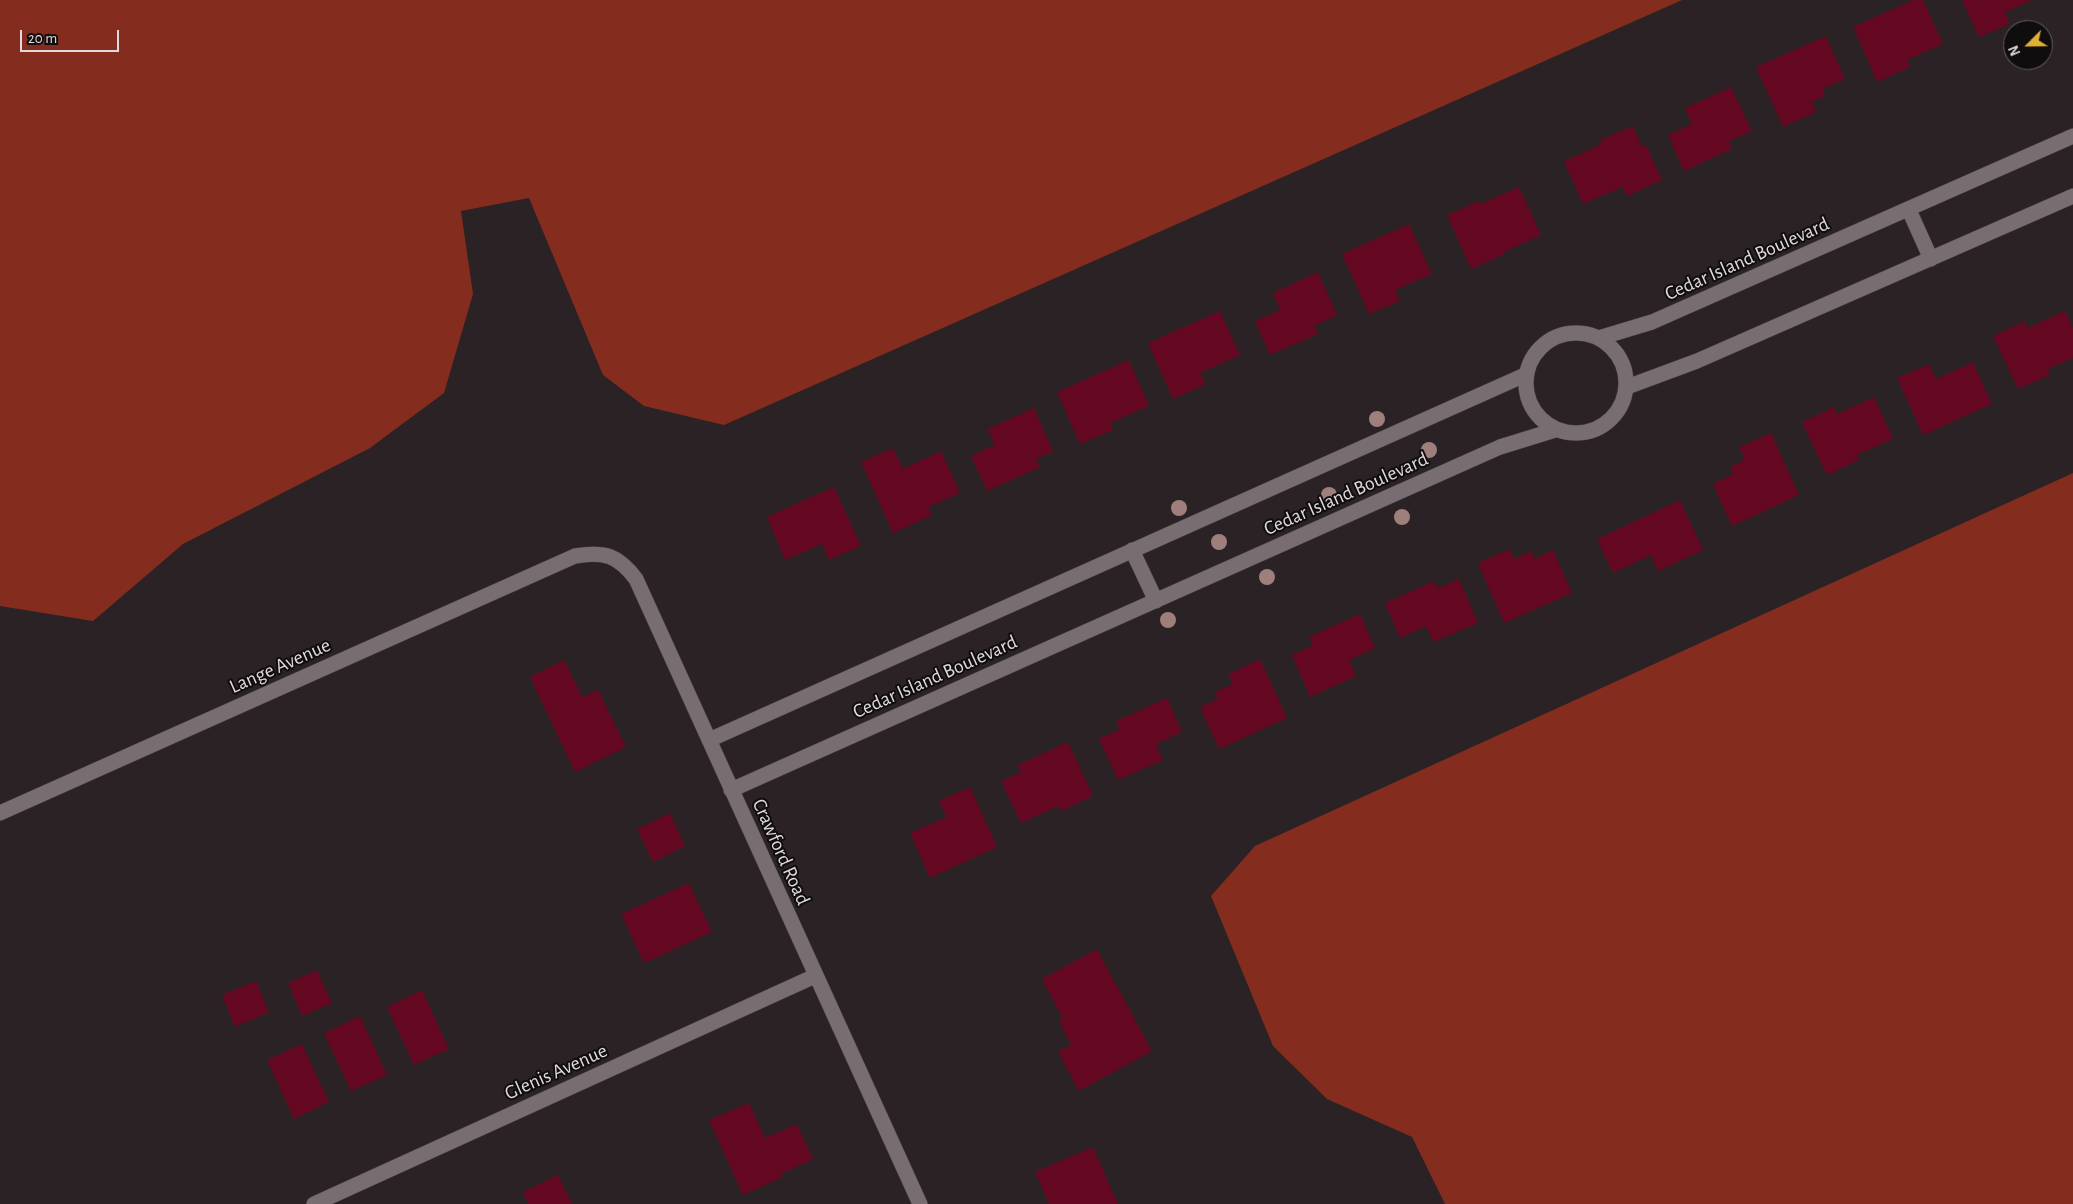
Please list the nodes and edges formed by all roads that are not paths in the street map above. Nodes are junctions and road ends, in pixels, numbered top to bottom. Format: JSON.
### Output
{"nodes":[{"id":1,"x":2073,"y":136,"type":"edge"},
{"id":2,"x":2073,"y":196,"type":"edge"},
{"id":3,"x":1909,"y":210,"type":"junction"},
{"id":4,"x":1931,"y":258,"type":"junction"},
{"id":5,"x":1599,"y":338,"type":"junction"},
{"id":6,"x":1527,"y":374,"type":"junction"},
{"id":7,"x":1627,"y":387,"type":"junction"},
{"id":8,"x":1555,"y":430,"type":"junction"},
{"id":9,"x":1132,"y":550,"type":"junction"},
{"id":10,"x":575,"y":556,"type":"joint"},
{"id":11,"x":1156,"y":601,"type":"junction"},
{"id":12,"x":708,"y":740,"type":"junction"},
{"id":13,"x":731,"y":790,"type":"junction"},
{"id":14,"x":0,"y":814,"type":"edge"},
{"id":15,"x":815,"y":976,"type":"junction"},
{"id":16,"x":314,"y":1204,"type":"edge"},
{"id":17,"x":920,"y":1204,"type":"edge"}],
"edges":[{"from":1,"to":3,"type":"street","name":"Cedar Island Boulevard"},
{"from":2,"to":4,"type":"street"},
{"from":3,"to":4,"type":"street"},
{"from":3,"to":5,"type":"street","name":"Cedar Island Boulevard"},
{"from":4,"to":7,"type":"street"},
{"from":5,"to":6,"type":"street","name":"Cedar Island Boulevard"},
{"from":5,"to":7,"type":"street"},
{"from":6,"to":8,"type":"street","name":"Cedar Island Boulevard"},
{"from":6,"to":9,"type":"street","name":"Cedar Island Boulevard"},
{"from":7,"to":8,"type":"street","name":"Cedar Island Boulevard"},
{"from":8,"to":11,"type":"street","name":"Cedar Island Boulevard"},
{"from":9,"to":11,"type":"street"},
{"from":9,"to":12,"type":"street","name":"Cedar Island Boulevard"},
{"from":10,"to":12,"type":"street","name":"Crawford Road"},
{"from":10,"to":14,"type":"street","name":"Lange Avenue"},
{"from":11,"to":13,"type":"street","name":"Cedar Island Boulevard"},
{"from":12,"to":13,"type":"street","name":"Crawford Road"},
{"from":13,"to":15,"type":"street","name":"Crawford Road"},
{"from":15,"to":16,"type":"street","name":"Glenis Avenue"},
{"from":15,"to":17,"type":"street","name":"Crawford Road"}]}
